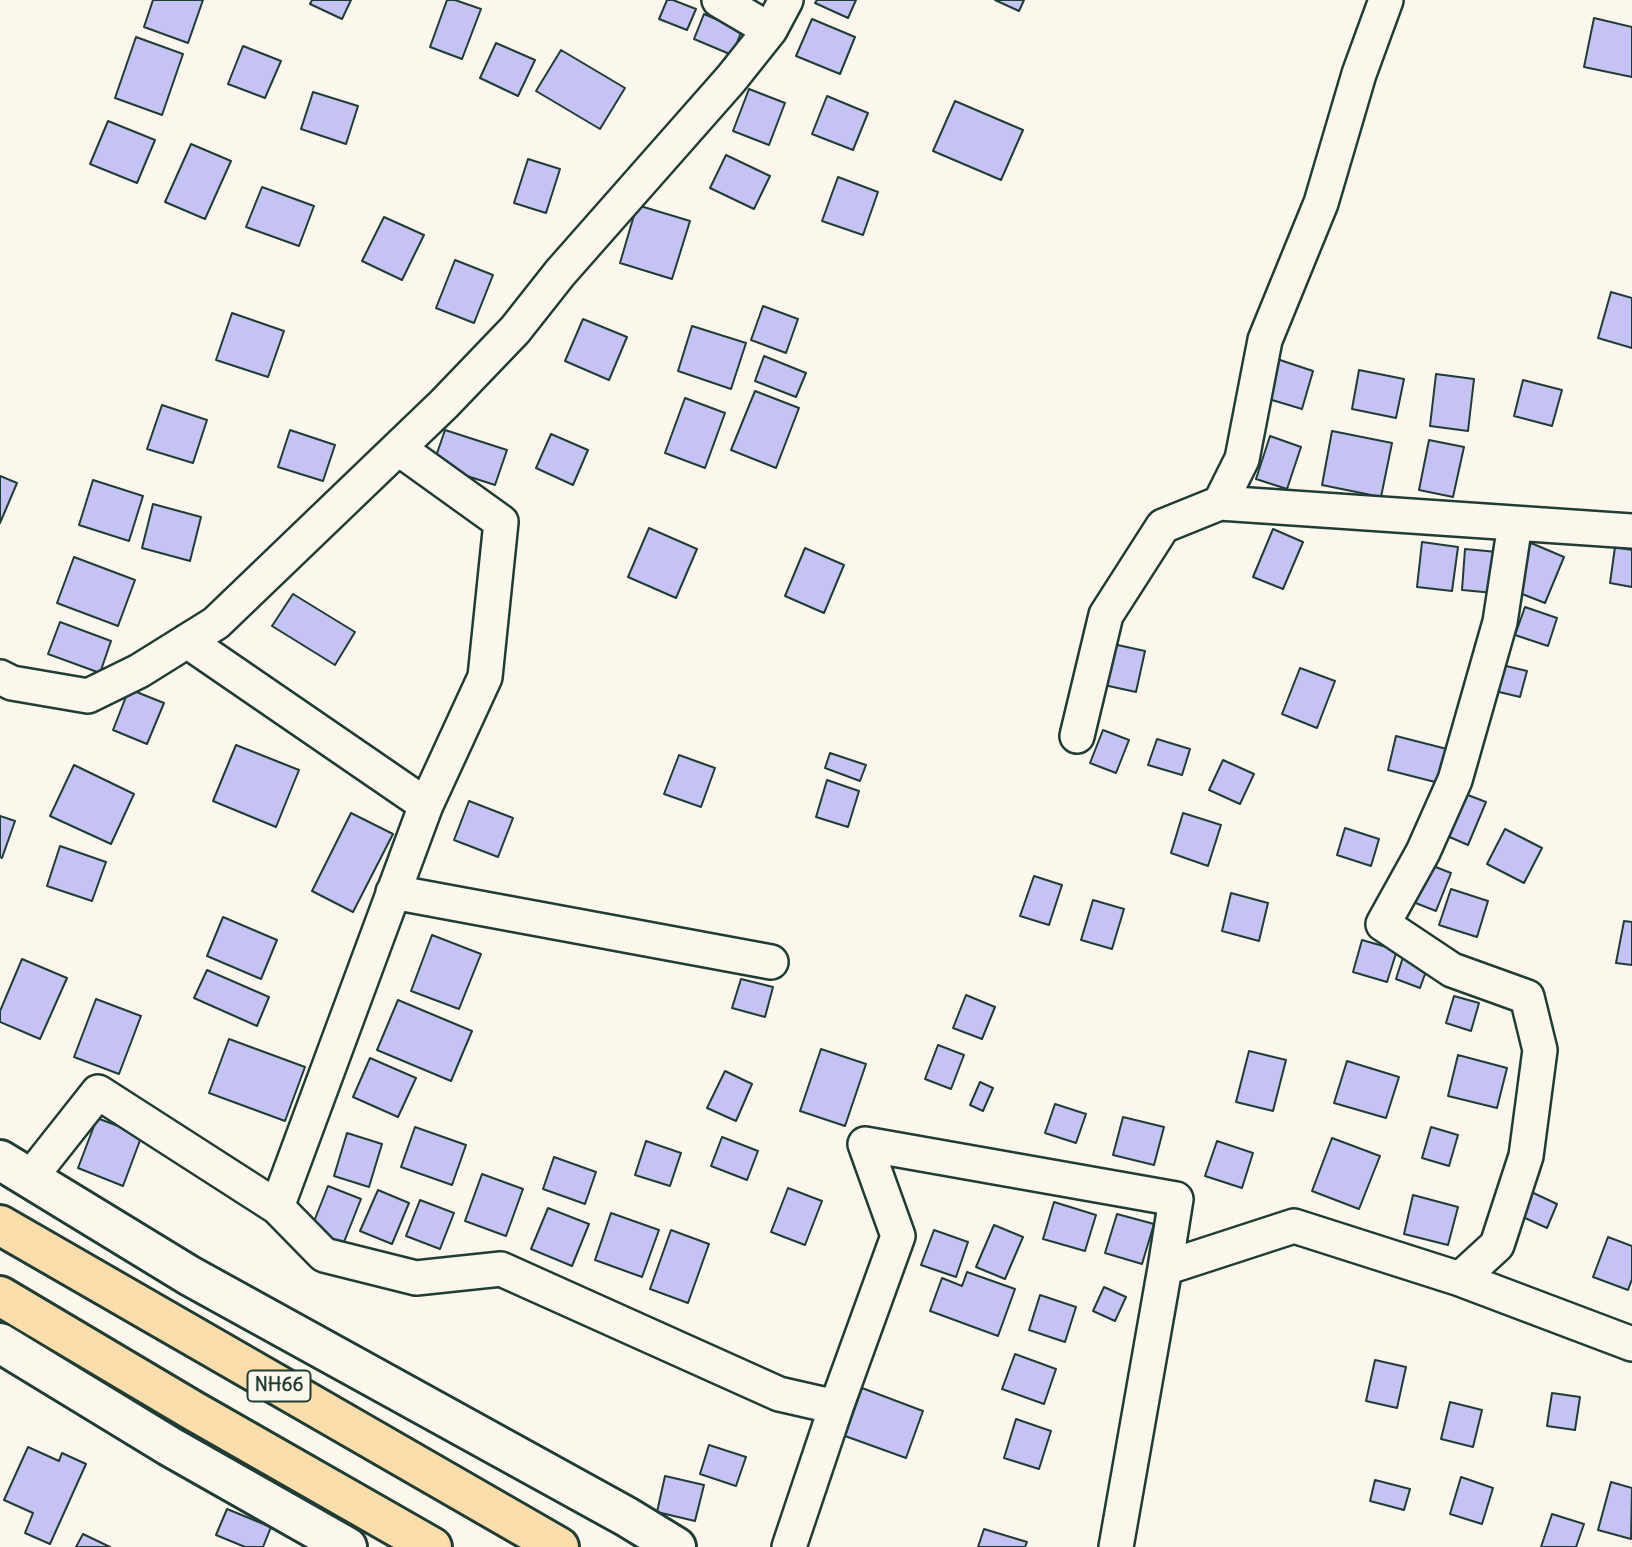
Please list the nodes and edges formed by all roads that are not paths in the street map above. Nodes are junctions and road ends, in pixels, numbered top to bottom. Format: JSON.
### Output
{"nodes":[{"id":1,"x":719,"y":0,"type":"edge"},
{"id":2,"x":786,"y":0,"type":"edge"},
{"id":3,"x":1387,"y":0,"type":"edge"},
{"id":4,"x":769,"y":30,"type":"junction"},
{"id":5,"x":398,"y":448,"type":"junction"},
{"id":6,"x":1220,"y":503,"type":"junction"},
{"id":7,"x":1515,"y":524,"type":"junction"},
{"id":8,"x":1632,"y":531,"type":"edge"},
{"id":9,"x":187,"y":641,"type":"junction"},
{"id":10,"x":0,"y":677,"type":"edge"},
{"id":11,"x":1077,"y":736,"type":"dead end"},
{"id":12,"x":426,"y":805,"type":"junction"},
{"id":13,"x":393,"y":892,"type":"junction"},
{"id":14,"x":771,"y":962,"type":"dead end"},
{"id":15,"x":15,"y":1169,"type":"edge"},
{"id":16,"x":277,"y":1207,"type":"junction"},
{"id":17,"x":0,"y":1225,"type":"edge"},
{"id":18,"x":1165,"y":1268,"type":"junction"},
{"id":19,"x":1460,"y":1279,"type":"junction"},
{"id":20,"x":0,"y":1296,"type":"edge"},
{"id":21,"x":0,"y":1343,"type":"edge"},
{"id":22,"x":1632,"y":1344,"type":"edge"},
{"id":23,"x":836,"y":1406,"type":"junction"},
{"id":24,"x":347,"y":1547,"type":"edge"},
{"id":25,"x":432,"y":1547,"type":"edge"},
{"id":26,"x":559,"y":1547,"type":"edge"},
{"id":27,"x":676,"y":1547,"type":"edge"},
{"id":28,"x":789,"y":1547,"type":"edge"},
{"id":29,"x":1115,"y":1547,"type":"edge"}],
"edges":[{"from":1,"to":4,"type":"street"},
{"from":2,"to":4,"type":"street"},
{"from":3,"to":6,"type":"street"},
{"from":4,"to":5,"type":"street"},
{"from":5,"to":9,"type":"street"},
{"from":5,"to":12,"type":"street"},
{"from":6,"to":7,"type":"street"},
{"from":6,"to":11,"type":"street"},
{"from":7,"to":8,"type":"street"},
{"from":7,"to":19,"type":"street"},
{"from":9,"to":10,"type":"street"},
{"from":9,"to":12,"type":"street"},
{"from":12,"to":13,"type":"street"},
{"from":13,"to":14,"type":"street"},
{"from":13,"to":16,"type":"street"},
{"from":15,"to":16,"type":"street"},
{"from":15,"to":27,"type":"street"},
{"from":16,"to":23,"type":"street"},
{"from":17,"to":26,"type":"highway","number":"NH66"},
{"from":18,"to":19,"type":"street"},
{"from":18,"to":23,"type":"street"},
{"from":18,"to":29,"type":"street"},
{"from":19,"to":22,"type":"street"},
{"from":20,"to":25,"type":"highway"},
{"from":21,"to":24,"type":"street"},
{"from":23,"to":28,"type":"street"}]}
